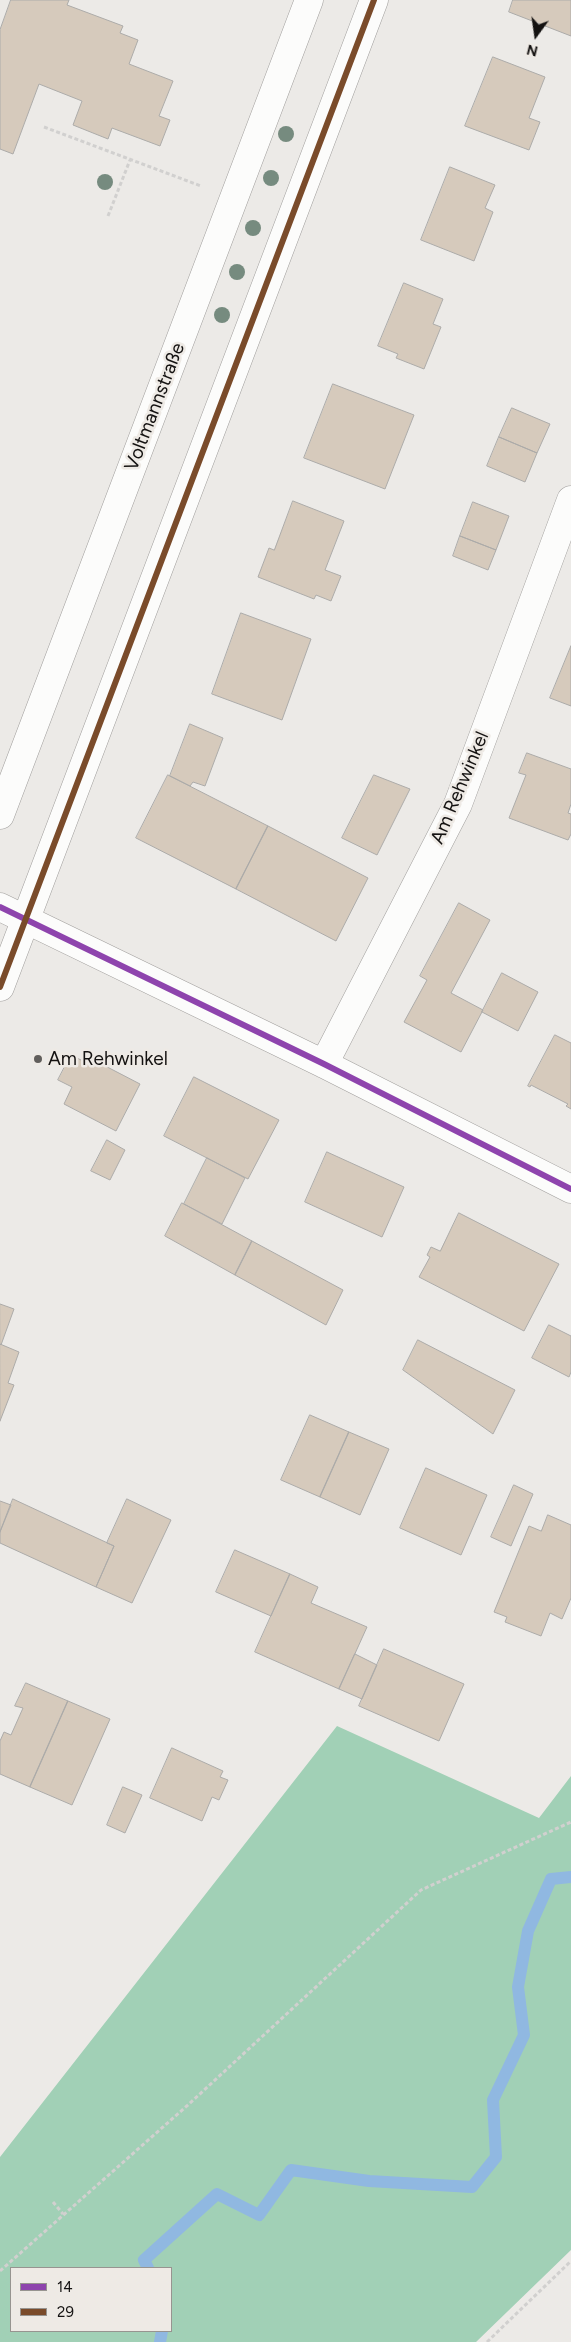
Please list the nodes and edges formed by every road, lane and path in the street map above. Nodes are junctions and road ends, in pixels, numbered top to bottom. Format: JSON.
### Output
{"nodes":[{"id":1,"x":309,"y":0,"type":"edge"},
{"id":2,"x":374,"y":0,"type":"edge"},
{"id":3,"x":44,"y":128,"type":"dead end"},
{"id":4,"x":130,"y":160,"type":"junction"},
{"id":5,"x":234,"y":199,"type":"junction"},
{"id":6,"x":108,"y":216,"type":"dead end"},
{"id":7,"x":571,"y":500,"type":"edge"},
{"id":8,"x":0,"y":815,"type":"edge"},
{"id":9,"x":0,"y":907,"type":"edge"},
{"id":10,"x":25,"y":920,"type":"junction"},
{"id":11,"x":0,"y":987,"type":"edge"},
{"id":12,"x":324,"y":1064,"type":"junction"},
{"id":13,"x":571,"y":1189,"type":"edge"},
{"id":14,"x":571,"y":1822,"type":"edge"},
{"id":15,"x":52,"y":2202,"type":"dead end"},
{"id":16,"x":63,"y":2214,"type":"junction"},
{"id":17,"x":571,"y":2261,"type":"edge"},
{"id":18,"x":0,"y":2271,"type":"edge"},
{"id":19,"x":487,"y":2342,"type":"edge"}],
"edges":[{"from":1,"to":5,"type":"street","name":"Voltmannstraße"},
{"from":2,"to":10,"type":"street"},
{"from":3,"to":4,"type":"path"},
{"from":4,"to":5,"type":"path"},
{"from":4,"to":6,"type":"path"},
{"from":5,"to":8,"type":"street","name":"Voltmannstraße"},
{"from":7,"to":12,"type":"street","name":"Am Rehwinkel"},
{"from":9,"to":10,"type":"street"},
{"from":10,"to":11,"type":"street"},
{"from":10,"to":12,"type":"street"},
{"from":12,"to":13,"type":"street"},
{"from":14,"to":16,"type":"path"},
{"from":15,"to":16,"type":"path"},
{"from":16,"to":18,"type":"path"},
{"from":17,"to":19,"type":"path"}]}
